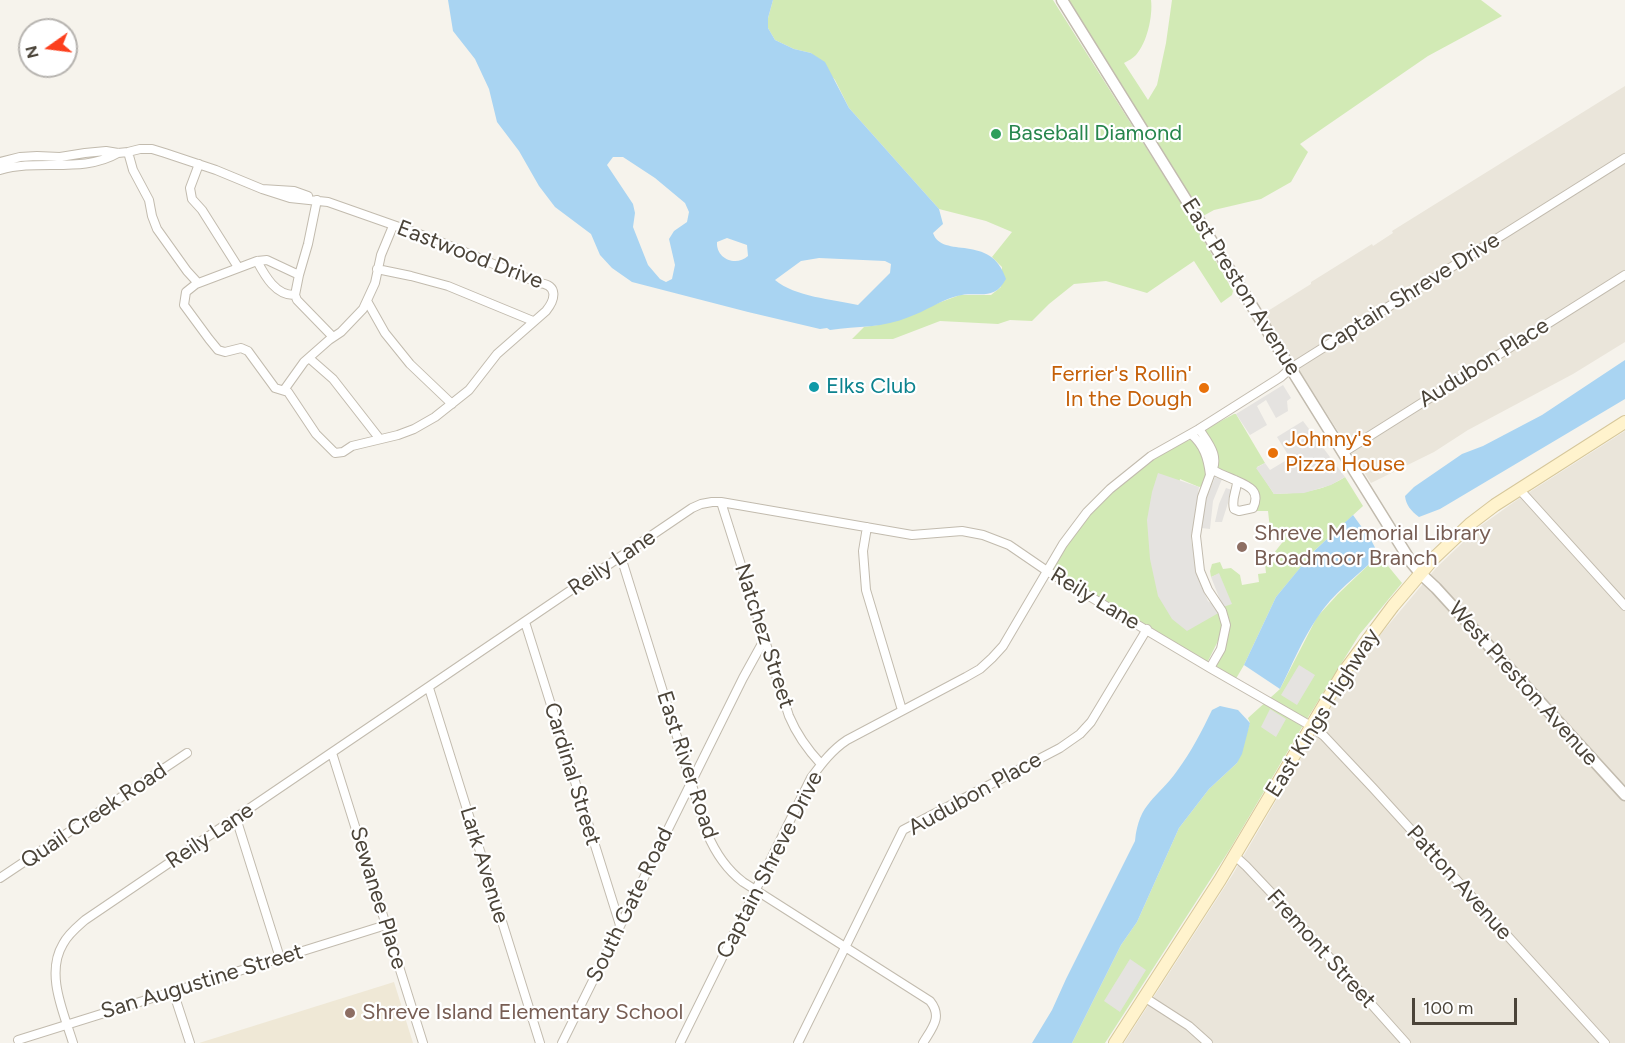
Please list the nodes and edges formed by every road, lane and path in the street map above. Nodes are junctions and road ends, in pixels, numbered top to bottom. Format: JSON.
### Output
{"nodes":[{"id":1,"x":1062,"y":0,"type":"edge"},
{"id":2,"x":128,"y":152,"type":"junction"},
{"id":3,"x":118,"y":153,"type":"junction"},
{"id":4,"x":1625,"y":158,"type":"edge"},
{"id":5,"x":0,"y":162,"type":"edge"},
{"id":6,"x":199,"y":164,"type":"junction"},
{"id":7,"x":0,"y":170,"type":"edge"},
{"id":8,"x":317,"y":200,"type":"junction"},
{"id":9,"x":393,"y":226,"type":"junction"},
{"id":10,"x":257,"y":261,"type":"junction"},
{"id":11,"x":238,"y":267,"type":"junction"},
{"id":12,"x":377,"y":269,"type":"junction"},
{"id":13,"x":298,"y":275,"type":"junction"},
{"id":14,"x":1625,"y":275,"type":"edge"},
{"id":15,"x":198,"y":283,"type":"junction"},
{"id":16,"x":296,"y":295,"type":"junction"},
{"id":17,"x":367,"y":301,"type":"junction"},
{"id":18,"x":533,"y":321,"type":"junction"},
{"id":19,"x":333,"y":337,"type":"junction"},
{"id":20,"x":309,"y":358,"type":"junction"},
{"id":21,"x":1291,"y":368,"type":"junction"},
{"id":22,"x":284,"y":390,"type":"junction"},
{"id":23,"x":452,"y":404,"type":"junction"},
{"id":24,"x":1625,"y":422,"type":"edge"},
{"id":25,"x":1199,"y":429,"type":"junction"},
{"id":26,"x":1191,"y":434,"type":"junction"},
{"id":27,"x":379,"y":438,"type":"junction"},
{"id":28,"x":1344,"y":452,"type":"junction"},
{"id":29,"x":1211,"y":473,"type":"junction"},
{"id":30,"x":1237,"y":481,"type":"dead end"},
{"id":31,"x":1519,"y":489,"type":"junction"},
{"id":32,"x":722,"y":502,"type":"junction"},
{"id":33,"x":867,"y":527,"type":"junction"},
{"id":34,"x":621,"y":557,"type":"junction"},
{"id":35,"x":1047,"y":571,"type":"junction"},
{"id":36,"x":1420,"y":574,"type":"junction"},
{"id":37,"x":1625,"y":606,"type":"edge"},
{"id":38,"x":525,"y":622,"type":"junction"},
{"id":39,"x":1147,"y":629,"type":"junction"},
{"id":40,"x":764,"y":640,"type":"junction"},
{"id":41,"x":1208,"y":667,"type":"junction"},
{"id":42,"x":429,"y":688,"type":"junction"},
{"id":43,"x":902,"y":710,"type":"junction"},
{"id":44,"x":1311,"y":726,"type":"junction"},
{"id":45,"x":187,"y":753,"type":"dead end"},
{"id":46,"x":332,"y":753,"type":"junction"},
{"id":47,"x":821,"y":764,"type":"junction"},
{"id":48,"x":692,"y":781,"type":"junction"},
{"id":49,"x":1625,"y":795,"type":"edge"},
{"id":50,"x":236,"y":818,"type":"junction"},
{"id":51,"x":1234,"y":856,"type":"junction"},
{"id":52,"x":0,"y":878,"type":"edge"},
{"id":53,"x":755,"y":890,"type":"junction"},
{"id":54,"x":386,"y":925,"type":"junction"},
{"id":55,"x":620,"y":925,"type":"junction"},
{"id":56,"x":845,"y":947,"type":"junction"},
{"id":57,"x":280,"y":958,"type":"junction"},
{"id":58,"x":173,"y":991,"type":"junction"},
{"id":59,"x":1144,"y":997,"type":"junction"},
{"id":60,"x":68,"y":1024,"type":"junction"},
{"id":61,"x":18,"y":1040,"type":"dead end"},
{"id":62,"x":73,"y":1043,"type":"edge"},
{"id":63,"x":190,"y":1043,"type":"edge"},
{"id":64,"x":423,"y":1043,"type":"edge"},
{"id":65,"x":540,"y":1043,"type":"edge"},
{"id":66,"x":562,"y":1043,"type":"edge"},
{"id":67,"x":680,"y":1043,"type":"edge"},
{"id":68,"x":798,"y":1043,"type":"edge"},
{"id":69,"x":923,"y":1043,"type":"edge"},
{"id":70,"x":1115,"y":1043,"type":"edge"},
{"id":71,"x":1208,"y":1043,"type":"edge"},
{"id":72,"x":1406,"y":1043,"type":"edge"},
{"id":73,"x":1605,"y":1043,"type":"edge"}],
"edges":[{"from":1,"to":21,"type":"street","name":"East Preston Avenue"},
{"from":2,"to":3,"type":"street","name":"Eastwood Drive"},
{"from":2,"to":6,"type":"street","name":"Eastwood Drive"},
{"from":2,"to":15,"type":"street"},
{"from":3,"to":5,"type":"street","name":"Eastwood Drive"},
{"from":3,"to":7,"type":"street","name":"Eastwood Drive"},
{"from":4,"to":21,"type":"street","name":"Captain Shreve Drive"},
{"from":6,"to":8,"type":"street","name":"Eastwood Drive"},
{"from":6,"to":11,"type":"street"},
{"from":8,"to":9,"type":"street","name":"Eastwood Drive"},
{"from":8,"to":13,"type":"street"},
{"from":9,"to":12,"type":"street"},
{"from":9,"to":18,"type":"street","name":"Eastwood Drive"},
{"from":10,"to":11,"type":"street"},
{"from":10,"to":13,"type":"street"},
{"from":10,"to":16,"type":"street"},
{"from":11,"to":15,"type":"street"},
{"from":12,"to":17,"type":"street"},
{"from":12,"to":18,"type":"street"},
{"from":13,"to":16,"type":"street"},
{"from":14,"to":28,"type":"street","name":"Audubon Place"},
{"from":15,"to":22,"type":"street","name":"Eastwood Drive"},
{"from":16,"to":19,"type":"street"},
{"from":17,"to":19,"type":"street"},
{"from":17,"to":23,"type":"street"},
{"from":18,"to":23,"type":"street","name":"Eastwood Drive"},
{"from":19,"to":20,"type":"street"},
{"from":20,"to":22,"type":"street"},
{"from":20,"to":27,"type":"street"},
{"from":21,"to":25,"type":"street","name":"Captain Shreve Drive"},
{"from":21,"to":28,"type":"street","name":"East Preston Avenue"},
{"from":22,"to":27,"type":"street","name":"Eastwood Drive"},
{"from":23,"to":27,"type":"street","name":"Eastwood Drive"},
{"from":24,"to":31,"type":"main road","name":"East Kings Highway"},
{"from":25,"to":26,"type":"street","name":"Captain Shreve Drive"},
{"from":25,"to":29,"type":"street"},
{"from":26,"to":29,"type":"street"},
{"from":26,"to":35,"type":"street","name":"Captain Shreve Drive"},
{"from":28,"to":36,"type":"street","name":"East Preston Avenue"},
{"from":29,"to":30,"type":"street"},
{"from":29,"to":41,"type":"street"},
{"from":31,"to":36,"type":"main road","name":"East Kings Highway"},
{"from":31,"to":37,"type":"street"},
{"from":32,"to":33,"type":"street","name":"Reily Lane"},
{"from":32,"to":34,"type":"street","name":"Reily Lane"},
{"from":32,"to":40,"type":"street","name":"Natchez Street"},
{"from":33,"to":35,"type":"street","name":"Reily Lane"},
{"from":33,"to":43,"type":"street"},
{"from":34,"to":38,"type":"street","name":"Reily Lane"},
{"from":34,"to":48,"type":"street","name":"East River Road"},
{"from":35,"to":39,"type":"street","name":"Reily Lane"},
{"from":35,"to":43,"type":"street","name":"Captain Shreve Drive"},
{"from":36,"to":44,"type":"main road","name":"East Kings Highway"},
{"from":36,"to":49,"type":"street","name":"West Preston Avenue"},
{"from":38,"to":42,"type":"street","name":"Reily Lane"},
{"from":38,"to":55,"type":"street","name":"Cardinal Street"},
{"from":39,"to":41,"type":"street","name":"Reily Lane"},
{"from":39,"to":56,"type":"street","name":"Audubon Place"},
{"from":40,"to":47,"type":"street","name":"Natchez Street"},
{"from":40,"to":48,"type":"street","name":"South Gate Road"},
{"from":41,"to":44,"type":"street","name":"Reily Lane"},
{"from":42,"to":46,"type":"street","name":"Reily Lane"},
{"from":42,"to":65,"type":"street","name":"Lark Avenue"},
{"from":43,"to":47,"type":"street","name":"Captain Shreve Drive"},
{"from":44,"to":51,"type":"main road","name":"East Kings Highway"},
{"from":44,"to":73,"type":"street","name":"Patton Avenue"},
{"from":45,"to":52,"type":"street","name":"Quail Creek Road"},
{"from":46,"to":50,"type":"street","name":"Reily Lane"},
{"from":46,"to":54,"type":"street","name":"Sewanee Place"},
{"from":47,"to":53,"type":"street","name":"Captain Shreve Drive"},
{"from":48,"to":53,"type":"street","name":"East River Road"},
{"from":48,"to":55,"type":"street","name":"South Gate Road"},
{"from":50,"to":57,"type":"street"},
{"from":50,"to":60,"type":"street","name":"Reily Lane"},
{"from":51,"to":59,"type":"main road","name":"East Kings Highway"},
{"from":51,"to":72,"type":"street","name":"Fremont Street"},
{"from":53,"to":56,"type":"street","name":"East River Road"},
{"from":53,"to":67,"type":"street","name":"Captain Shreve Drive"},
{"from":54,"to":57,"type":"street","name":"San Augustine Street"},
{"from":54,"to":64,"type":"street","name":"Sewanee Place"},
{"from":55,"to":66,"type":"street","name":"South Gate Road"},
{"from":56,"to":68,"type":"street","name":"Audubon Place"},
{"from":56,"to":69,"type":"street","name":"East River Road"},
{"from":57,"to":58,"type":"street","name":"San Augustine Street"},
{"from":58,"to":60,"type":"street","name":"San Augustine Street"},
{"from":58,"to":63,"type":"street"},
{"from":59,"to":70,"type":"main road","name":"East Kings Highway"},
{"from":59,"to":71,"type":"street"},
{"from":60,"to":61,"type":"street","name":"San Augustine Street"},
{"from":60,"to":62,"type":"street","name":"Reily Lane"}]}
